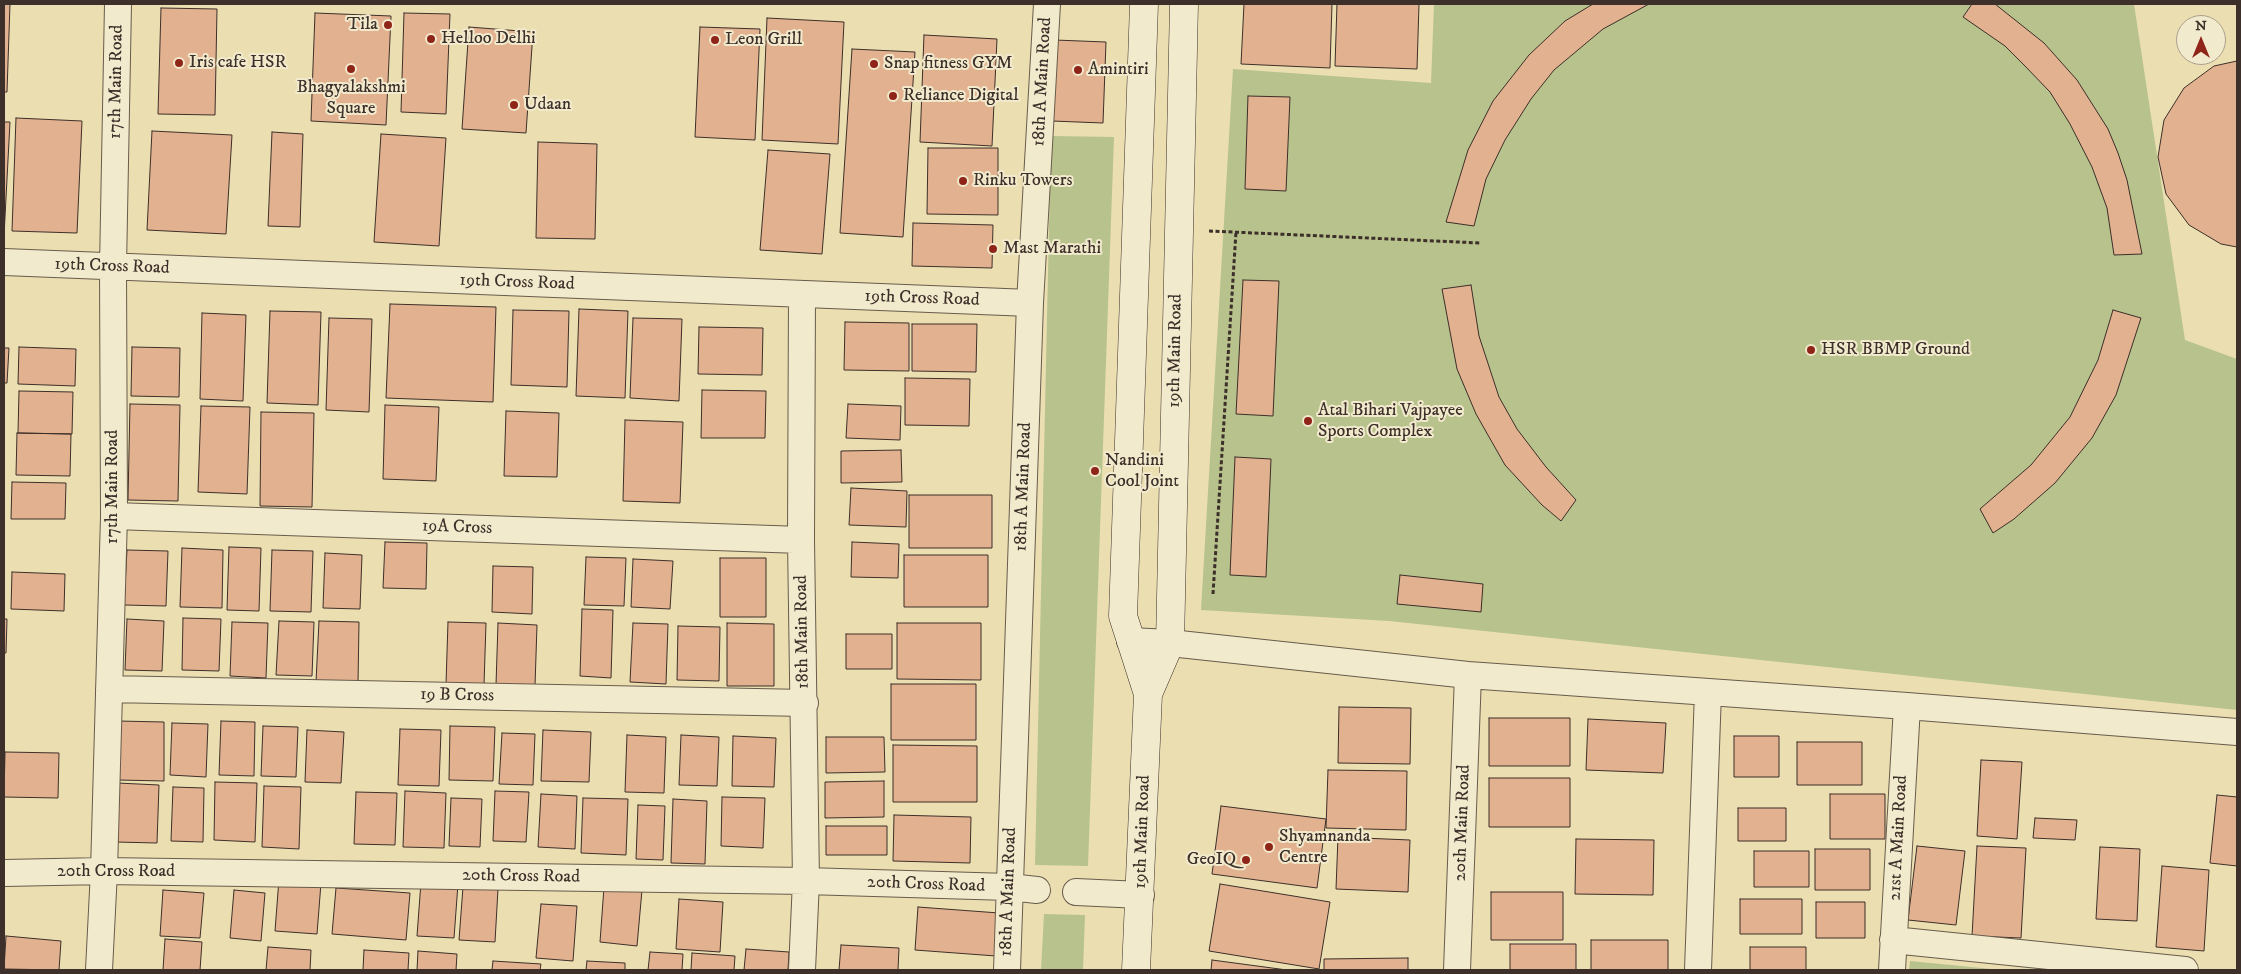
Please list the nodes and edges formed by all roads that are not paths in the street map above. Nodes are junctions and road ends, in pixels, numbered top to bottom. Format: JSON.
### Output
{"nodes":[{"id":1,"x":118,"y":4,"type":"edge"},
{"id":2,"x":1047,"y":4,"type":"edge"},
{"id":3,"x":1144,"y":4,"type":"edge"},
{"id":4,"x":1184,"y":4,"type":"edge"},
{"id":5,"x":4,"y":262,"type":"edge"},
{"id":6,"x":113,"y":266,"type":"junction"},
{"id":7,"x":802,"y":294,"type":"junction"},
{"id":8,"x":1030,"y":304,"type":"junction"},
{"id":9,"x":114,"y":516,"type":"junction"},
{"id":10,"x":801,"y":540,"type":"junction"},
{"id":11,"x":1130,"y":641,"type":"junction"},
{"id":12,"x":1170,"y":643,"type":"junction"},
{"id":13,"x":1468,"y":675,"type":"junction"},
{"id":14,"x":109,"y":689,"type":"junction"},
{"id":15,"x":1708,"y":692,"type":"junction"},
{"id":16,"x":1148,"y":694,"type":"junction"},
{"id":17,"x":805,"y":704,"type":"junction"},
{"id":18,"x":1907,"y":706,"type":"junction"},
{"id":19,"x":2237,"y":732,"type":"edge"},
{"id":20,"x":104,"y":871,"type":"junction"},
{"id":21,"x":4,"y":873,"type":"edge"},
{"id":22,"x":806,"y":881,"type":"junction"},
{"id":23,"x":1009,"y":887,"type":"junction"},
{"id":24,"x":1037,"y":890,"type":"dead end"},
{"id":25,"x":1076,"y":892,"type":"dead end"},
{"id":26,"x":1141,"y":896,"type":"junction"},
{"id":27,"x":1894,"y":940,"type":"junction"},
{"id":28,"x":99,"y":970,"type":"edge"},
{"id":29,"x":802,"y":970,"type":"edge"},
{"id":30,"x":1007,"y":970,"type":"edge"},
{"id":31,"x":1136,"y":970,"type":"edge"},
{"id":32,"x":1457,"y":970,"type":"edge"},
{"id":33,"x":1698,"y":970,"type":"edge"},
{"id":34,"x":1892,"y":970,"type":"edge"},
{"id":35,"x":2184,"y":970,"type":"edge"}],
"edges":[{"from":1,"to":6,"type":"street","name":"17th Main Road"},
{"from":2,"to":8,"type":"street","name":"18th A Main Road"},
{"from":3,"to":11,"type":"main road","name":"19th Main Road"},
{"from":4,"to":12,"type":"main road","name":"19th Main Road"},
{"from":5,"to":6,"type":"street","name":"19th Cross Road"},
{"from":6,"to":7,"type":"street","name":"19th Cross Road"},
{"from":6,"to":9,"type":"street","name":"17th Main Road"},
{"from":7,"to":8,"type":"street","name":"19th Cross Road"},
{"from":7,"to":10,"type":"street","name":"18th Main Road"},
{"from":8,"to":23,"type":"street","name":"18th A Main Road"},
{"from":9,"to":10,"type":"street","name":"19A Cross"},
{"from":9,"to":14,"type":"street","name":"17th Main Road"},
{"from":10,"to":17,"type":"street","name":"18th Main Road"},
{"from":11,"to":12,"type":"street"},
{"from":11,"to":16,"type":"main road","name":"19th Main Road"},
{"from":12,"to":13,"type":"street"},
{"from":12,"to":16,"type":"main road","name":"19th Main Road"},
{"from":13,"to":15,"type":"street"},
{"from":13,"to":32,"type":"street","name":"20th Main Road"},
{"from":14,"to":17,"type":"street","name":"19 B Cross"},
{"from":14,"to":20,"type":"street","name":"17th Main Road"},
{"from":15,"to":18,"type":"street"},
{"from":15,"to":33,"type":"street"},
{"from":16,"to":26,"type":"main road","name":"19th Main Road"},
{"from":17,"to":22,"type":"street","name":"18th Main Road"},
{"from":18,"to":19,"type":"street"},
{"from":18,"to":27,"type":"street","name":"21st A Main Road"},
{"from":20,"to":21,"type":"street","name":"20th Cross Road"},
{"from":20,"to":22,"type":"street","name":"20th Cross Road"},
{"from":20,"to":28,"type":"street","name":"17th Main Road"},
{"from":22,"to":23,"type":"street","name":"20th Cross Road"},
{"from":22,"to":29,"type":"street","name":"18th Main Road"},
{"from":23,"to":24,"type":"street","name":"20th Cross Road"},
{"from":23,"to":30,"type":"street","name":"18th A Main Road"},
{"from":25,"to":26,"type":"street"},
{"from":26,"to":31,"type":"main road","name":"19th Main Road"},
{"from":27,"to":34,"type":"street","name":"21st A Main Road"},
{"from":27,"to":35,"type":"street"}]}
